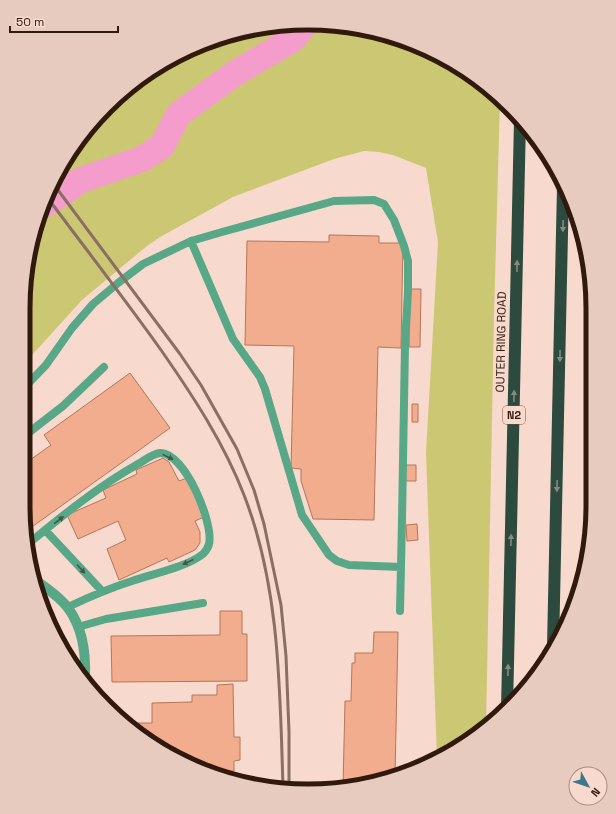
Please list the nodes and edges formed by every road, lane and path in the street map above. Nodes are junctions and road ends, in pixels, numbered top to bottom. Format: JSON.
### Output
{"nodes":[{"id":1,"x":520,"y":128,"type":"edge"},
{"id":2,"x":563,"y":197,"type":"edge"},
{"id":3,"x":191,"y":241,"type":"junction"},
{"id":4,"x":104,"y":367,"type":"dead end"},
{"id":5,"x":30,"y":382,"type":"edge"},
{"id":6,"x":30,"y":431,"type":"edge"},
{"id":7,"x":45,"y":530,"type":"junction"},
{"id":8,"x":32,"y":541,"type":"edge"},
{"id":9,"x":401,"y":568,"type":"junction"},
{"id":10,"x":42,"y":585,"type":"edge"},
{"id":11,"x":48,"y":590,"type":"junction"},
{"id":12,"x":102,"y":591,"type":"junction"},
{"id":13,"x":44,"y":592,"type":"edge"},
{"id":14,"x":203,"y":603,"type":"dead end"},
{"id":15,"x":68,"y":607,"type":"junction"},
{"id":16,"x":400,"y":611,"type":"dead end"},
{"id":17,"x":78,"y":627,"type":"junction"},
{"id":18,"x":554,"y":635,"type":"edge"},
{"id":19,"x":85,"y":672,"type":"edge"},
{"id":20,"x":508,"y":699,"type":"edge"}],
"edges":[{"from":20,"to":1,"type":"highway","name":"OUTER RING ROAD","number":"N2","one_way":true},
{"from":2,"to":18,"type":"highway","one_way":true},
{"from":3,"to":5,"type":"lane"},
{"from":3,"to":9,"type":"lane"},
{"from":3,"to":9,"type":"lane"},
{"from":4,"to":6,"type":"lane"},
{"from":7,"to":8,"type":"lane"},
{"from":7,"to":12,"type":"lane","one_way":true},
{"from":7,"to":12,"type":"lane","one_way":true},
{"from":9,"to":16,"type":"lane"},
{"from":10,"to":11,"type":"street"},
{"from":11,"to":13,"type":"street"},
{"from":11,"to":15,"type":"street"},
{"from":12,"to":15,"type":"lane"},
{"from":14,"to":17,"type":"lane"},
{"from":15,"to":17,"type":"street"},
{"from":17,"to":19,"type":"street"}]}
